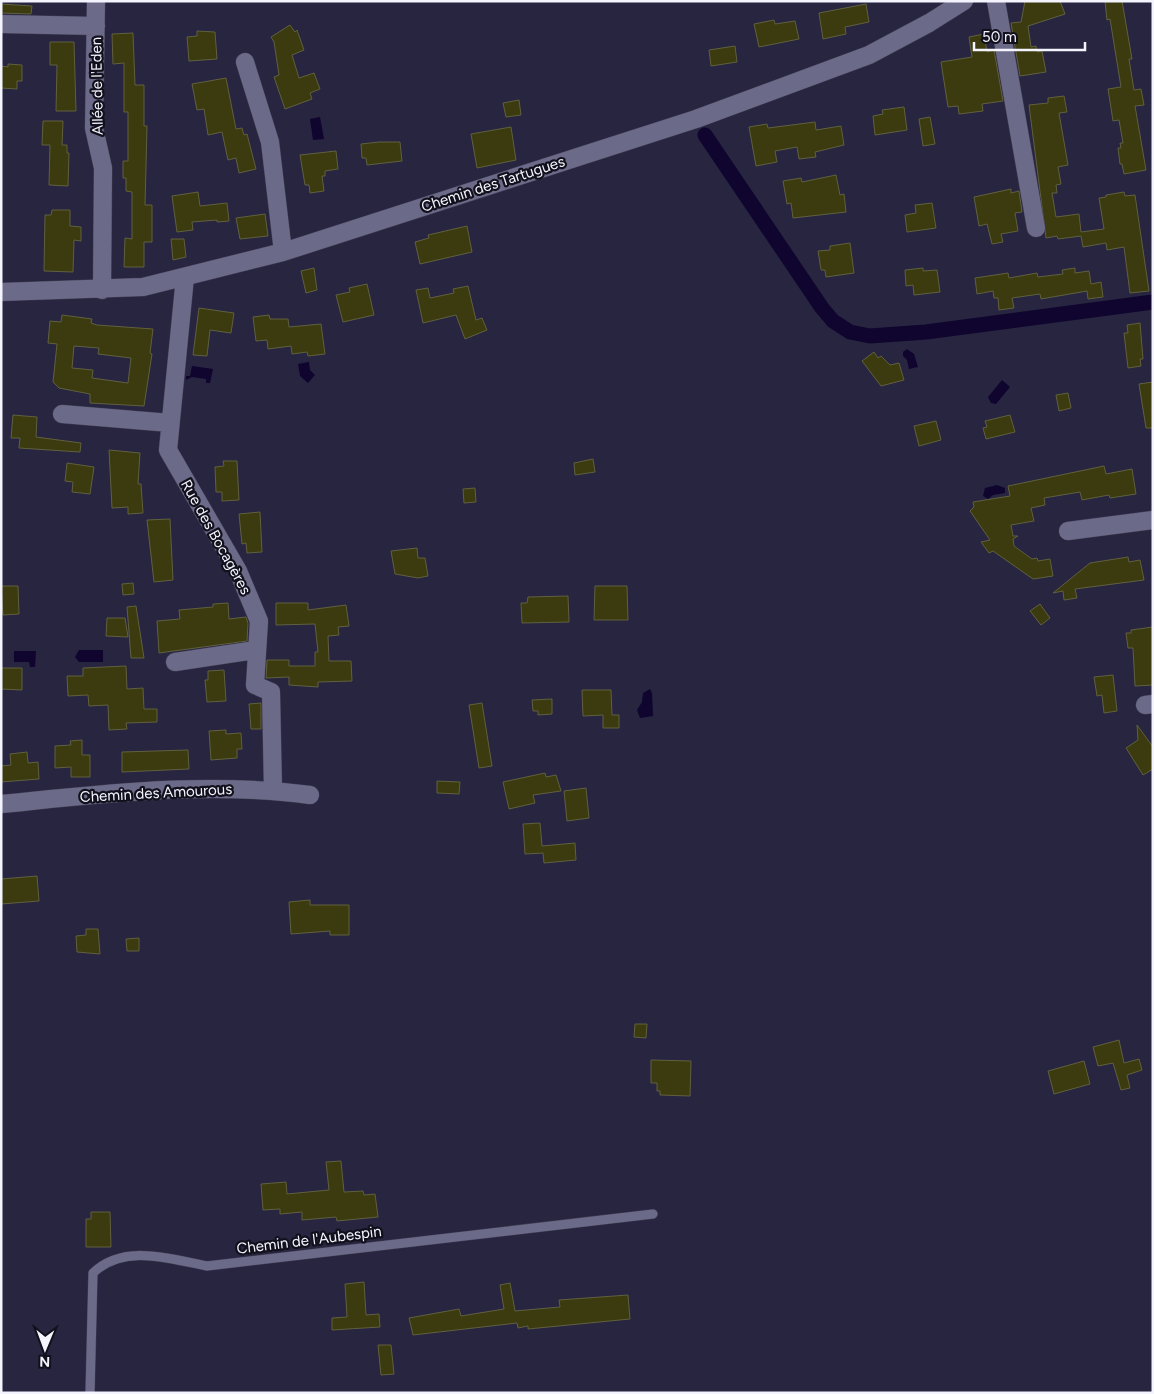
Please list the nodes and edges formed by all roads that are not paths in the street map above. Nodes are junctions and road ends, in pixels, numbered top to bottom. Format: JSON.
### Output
{"nodes":[{"id":1,"x":96,"y":1,"type":"edge"},
{"id":2,"x":964,"y":1,"type":"edge"},
{"id":3,"x":996,"y":1,"type":"edge"},
{"id":4,"x":1,"y":24,"type":"edge"},
{"id":5,"x":96,"y":26,"type":"junction"},
{"id":6,"x":246,"y":62,"type":"dead end"},
{"id":7,"x":1036,"y":228,"type":"dead end"},
{"id":8,"x":283,"y":252,"type":"junction"},
{"id":9,"x":184,"y":277,"type":"junction"},
{"id":10,"x":102,"y":290,"type":"junction"},
{"id":11,"x":1,"y":292,"type":"edge"},
{"id":12,"x":62,"y":414,"type":"dead end"},
{"id":13,"x":170,"y":423,"type":"junction"},
{"id":14,"x":1153,"y":520,"type":"edge"},
{"id":15,"x":1068,"y":531,"type":"dead end"},
{"id":16,"x":256,"y":650,"type":"junction"},
{"id":17,"x":175,"y":662,"type":"dead end"},
{"id":18,"x":273,"y":790,"type":"junction"},
{"id":19,"x":310,"y":795,"type":"dead end"},
{"id":20,"x":1,"y":804,"type":"edge"},
{"id":21,"x":653,"y":1214,"type":"dead end"},
{"id":22,"x":90,"y":1393,"type":"edge"}],
"edges":[{"from":1,"to":5,"type":"street","name":"Allée de l'Eden"},
{"from":2,"to":8,"type":"street","name":"Chemin des Tartugues"},
{"from":3,"to":7,"type":"street"},
{"from":4,"to":5,"type":"street"},
{"from":5,"to":10,"type":"street","name":"Allée de l'Eden"},
{"from":6,"to":8,"type":"street"},
{"from":8,"to":9,"type":"street","name":"Chemin des Tartugues"},
{"from":9,"to":10,"type":"street","name":"Chemin des Tartugues"},
{"from":9,"to":13,"type":"street","name":"Rue des Bocagères"},
{"from":10,"to":11,"type":"street","name":"Chemin des Tartugues"},
{"from":12,"to":13,"type":"street"},
{"from":13,"to":16,"type":"street","name":"Rue des Bocagères"},
{"from":14,"to":15,"type":"street"},
{"from":16,"to":17,"type":"street"},
{"from":16,"to":18,"type":"street","name":"Rue des Bocagères"},
{"from":18,"to":19,"type":"street","name":"Chemin des Amourous"},
{"from":18,"to":20,"type":"street","name":"Chemin des Amourous"},
{"from":21,"to":22,"type":"lane","name":"Chemin de l'Aubespin"}]}
